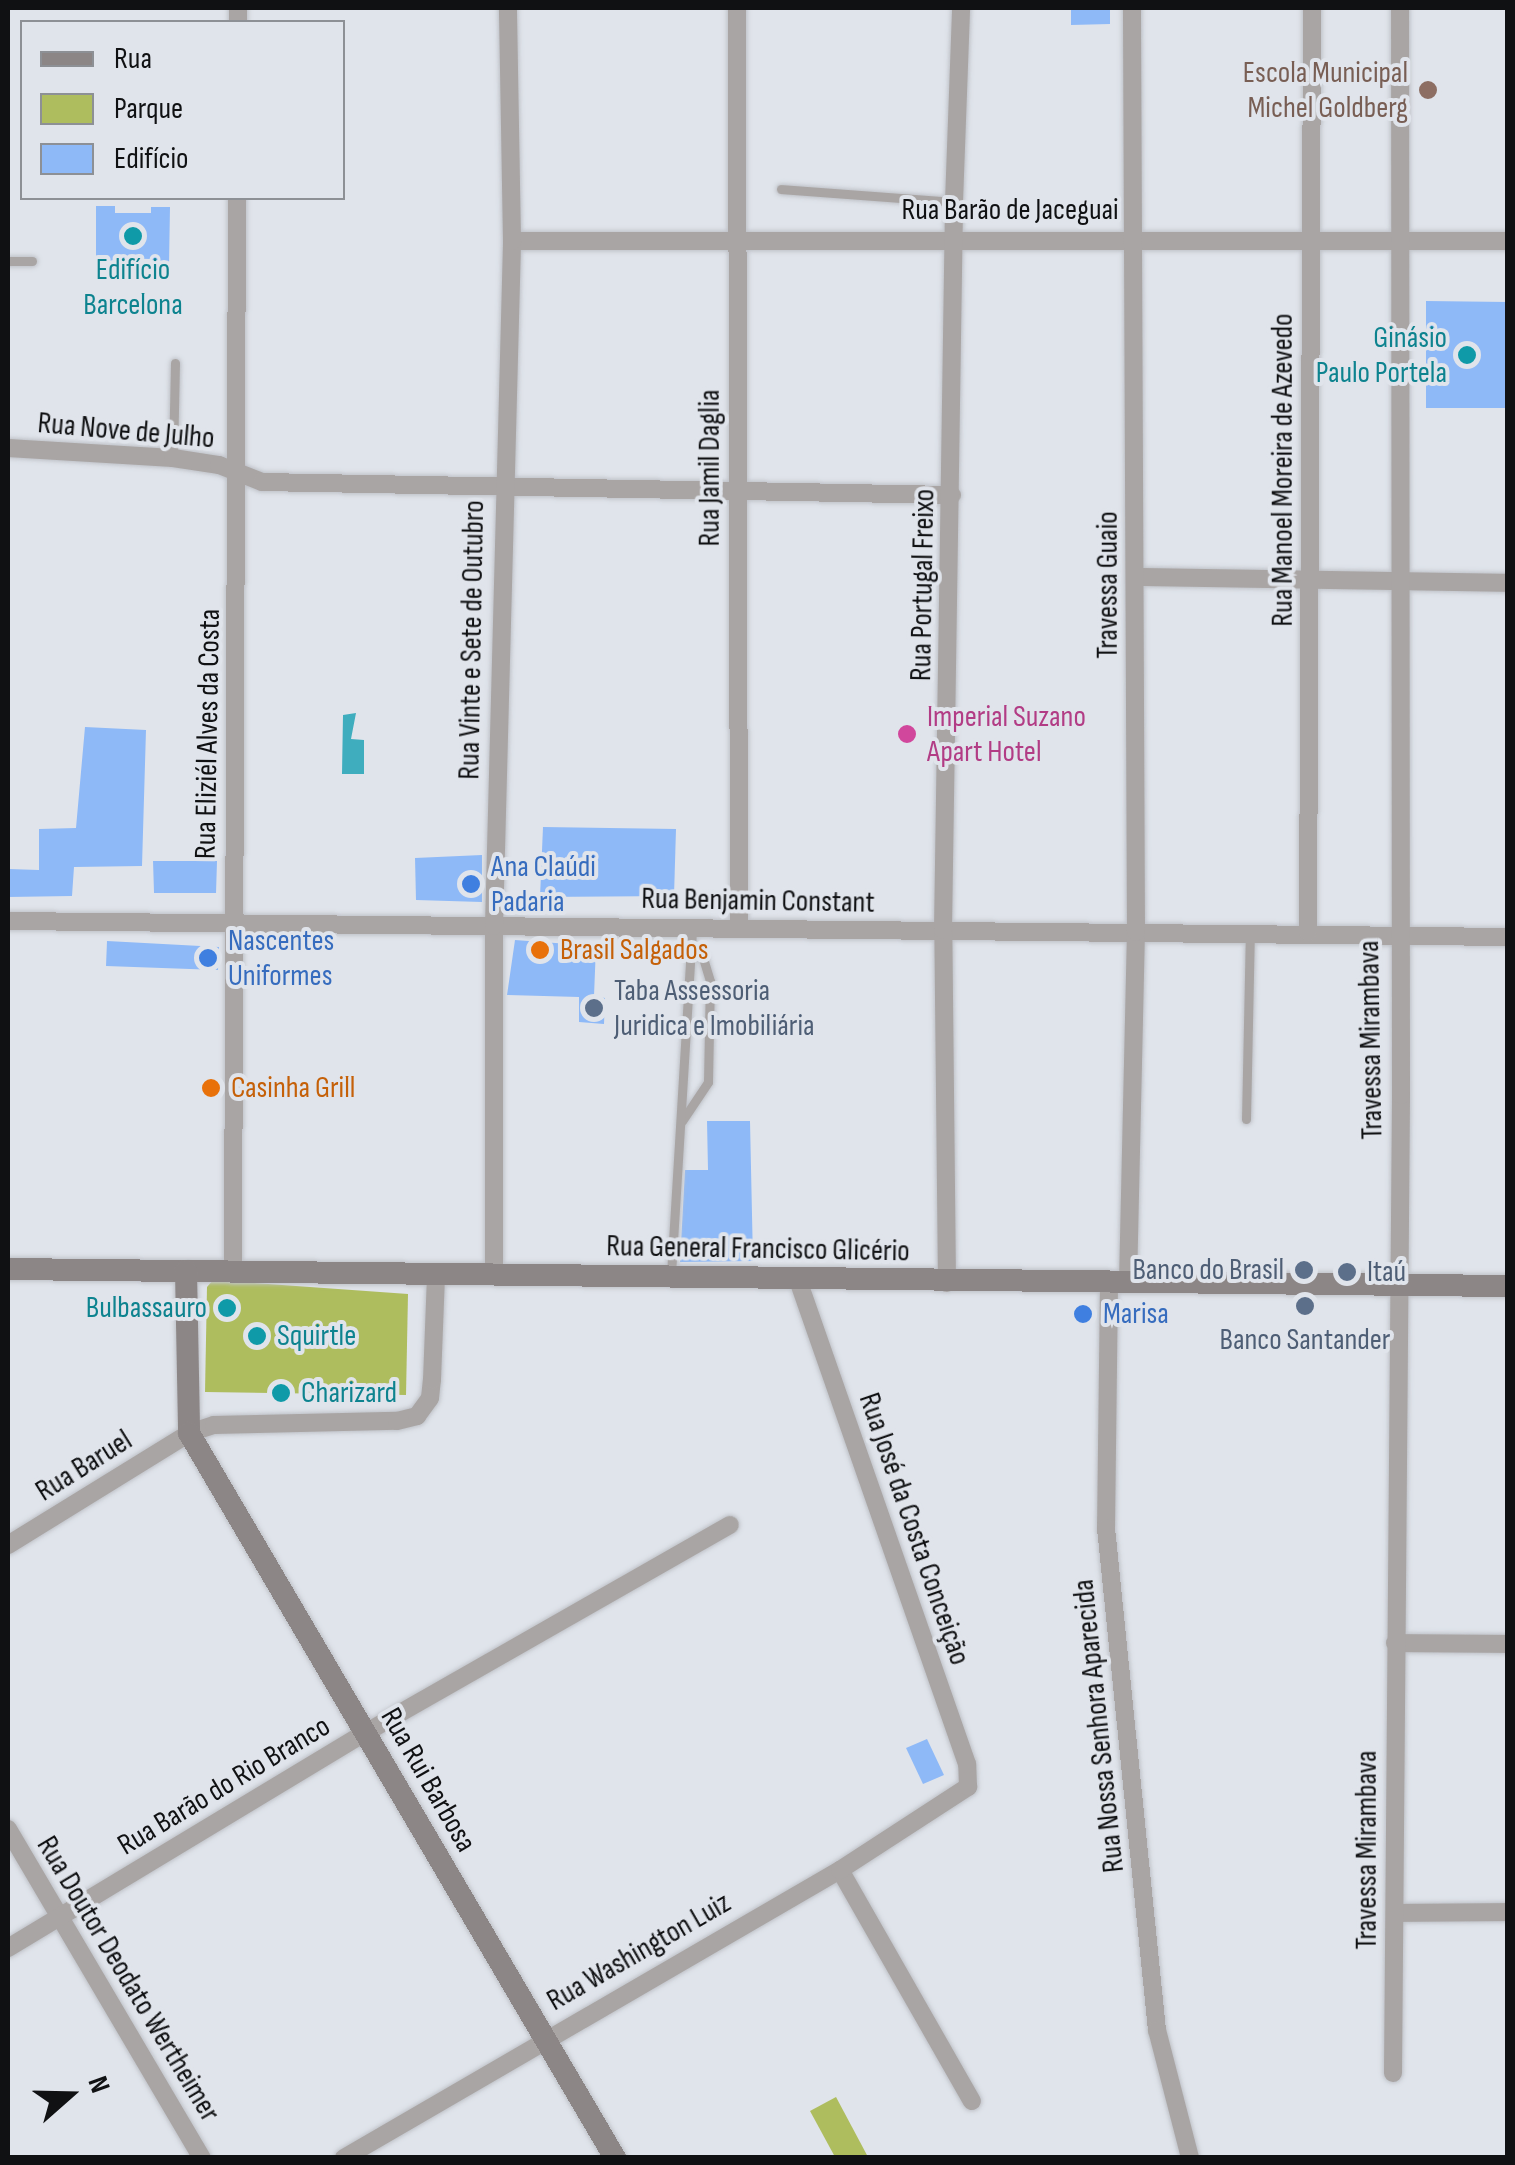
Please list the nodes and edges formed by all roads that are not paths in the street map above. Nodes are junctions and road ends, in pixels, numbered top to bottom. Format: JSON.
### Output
{"nodes":[{"id":1,"x":508,"y":8,"type":"edge"},
{"id":2,"x":737,"y":8,"type":"edge"},
{"id":3,"x":961,"y":8,"type":"edge"},
{"id":4,"x":1132,"y":8,"type":"edge"},
{"id":5,"x":1312,"y":8,"type":"edge"},
{"id":6,"x":1400,"y":8,"type":"edge"},
{"id":7,"x":781,"y":188,"type":"dead end"},
{"id":8,"x":237,"y":200,"type":"edge"},
{"id":9,"x":954,"y":202,"type":"junction"},
{"id":10,"x":1402,"y":237,"type":"junction"},
{"id":11,"x":737,"y":238,"type":"junction"},
{"id":12,"x":954,"y":238,"type":"junction"},
{"id":13,"x":1134,"y":238,"type":"junction"},
{"id":14,"x":1311,"y":238,"type":"junction"},
{"id":15,"x":512,"y":240,"type":"junction"},
{"id":16,"x":1508,"y":241,"type":"edge"},
{"id":17,"x":8,"y":260,"type":"edge"},
{"id":18,"x":32,"y":261,"type":"dead end"},
{"id":19,"x":174,"y":363,"type":"dead end"},
{"id":20,"x":8,"y":448,"type":"edge"},
{"id":21,"x":173,"y":458,"type":"junction"},
{"id":22,"x":238,"y":474,"type":"junction"},
{"id":23,"x":503,"y":485,"type":"junction"},
{"id":24,"x":738,"y":488,"type":"junction"},
{"id":25,"x":952,"y":496,"type":"junction"},
{"id":26,"x":1136,"y":578,"type":"junction"},
{"id":27,"x":1310,"y":581,"type":"junction"},
{"id":28,"x":1402,"y":582,"type":"junction"},
{"id":29,"x":1508,"y":583,"type":"edge"},
{"id":30,"x":8,"y":921,"type":"edge"},
{"id":31,"x":233,"y":921,"type":"junction"},
{"id":32,"x":494,"y":926,"type":"junction"},
{"id":33,"x":692,"y":928,"type":"junction"},
{"id":34,"x":739,"y":929,"type":"junction"},
{"id":35,"x":943,"y":930,"type":"junction"},
{"id":36,"x":1136,"y":932,"type":"junction"},
{"id":37,"x":1308,"y":932,"type":"junction"},
{"id":38,"x":1250,"y":934,"type":"junction"},
{"id":39,"x":1398,"y":936,"type":"junction"},
{"id":40,"x":1508,"y":937,"type":"edge"},
{"id":41,"x":692,"y":948,"type":"junction"},
{"id":42,"x":1246,"y":1118,"type":"dead end"},
{"id":43,"x":682,"y":1122,"type":"junction"},
{"id":44,"x":8,"y":1269,"type":"edge"},
{"id":45,"x":186,"y":1271,"type":"junction"},
{"id":46,"x":234,"y":1272,"type":"junction"},
{"id":47,"x":494,"y":1274,"type":"junction"},
{"id":48,"x":436,"y":1276,"type":"junction"},
{"id":49,"x":671,"y":1276,"type":"junction"},
{"id":50,"x":798,"y":1280,"type":"junction"},
{"id":51,"x":946,"y":1283,"type":"junction"},
{"id":52,"x":1118,"y":1283,"type":"junction"},
{"id":53,"x":1399,"y":1284,"type":"junction"},
{"id":54,"x":1508,"y":1286,"type":"edge"},
{"id":55,"x":189,"y":1433,"type":"junction"},
{"id":56,"x":730,"y":1524,"type":"dead end"},
{"id":57,"x":8,"y":1545,"type":"edge"},
{"id":58,"x":1395,"y":1642,"type":"junction"},
{"id":59,"x":1508,"y":1644,"type":"edge"},
{"id":60,"x":365,"y":1733,"type":"junction"},
{"id":61,"x":961,"y":1794,"type":"joint"},
{"id":62,"x":8,"y":1828,"type":"edge"},
{"id":63,"x":840,"y":1870,"type":"junction"},
{"id":64,"x":1508,"y":1912,"type":"edge"},
{"id":65,"x":1395,"y":1913,"type":"junction"},
{"id":66,"x":59,"y":1917,"type":"junction"},
{"id":67,"x":8,"y":1948,"type":"edge"},
{"id":68,"x":544,"y":2038,"type":"junction"},
{"id":69,"x":1393,"y":2073,"type":"dead end"},
{"id":70,"x":972,"y":2101,"type":"dead end"},
{"id":71,"x":202,"y":2158,"type":"edge"},
{"id":72,"x":344,"y":2158,"type":"edge"},
{"id":73,"x":615,"y":2158,"type":"edge"},
{"id":74,"x":1190,"y":2158,"type":"edge"}],
"edges":[{"from":1,"to":15,"type":"street","name":"Rua Vinte e Sete de Outubro"},
{"from":2,"to":11,"type":"street","name":"Rua Jamil Daglia"},
{"from":3,"to":9,"type":"street","name":"Rua Portugal Freixo"},
{"from":4,"to":13,"type":"street","name":"Travessa Guaio"},
{"from":5,"to":14,"type":"street","name":"Rua Manoel Moreira de Azevedo"},
{"from":6,"to":10,"type":"street","name":"Travessa Mirambava"},
{"from":7,"to":9,"type":"lane"},
{"from":8,"to":22,"type":"street","name":"Rua Eliziél Alves da Costa"},
{"from":9,"to":12,"type":"street","name":"Rua Portugal Freixo"},
{"from":10,"to":14,"type":"street","name":"Rua Barão de Jaceguai"},
{"from":10,"to":16,"type":"street","name":"Rua Barão de Jaceguai"},
{"from":10,"to":28,"type":"street","name":"Travessa Mirambava"},
{"from":11,"to":12,"type":"street","name":"Rua Barão de Jaceguai"},
{"from":11,"to":15,"type":"street","name":"Rua Barão de Jaceguai"},
{"from":11,"to":24,"type":"street","name":"Rua Jamil Daglia"},
{"from":12,"to":13,"type":"street","name":"Rua Barão de Jaceguai"},
{"from":12,"to":25,"type":"street","name":"Rua Portugal Freixo"},
{"from":13,"to":14,"type":"street","name":"Rua Barão de Jaceguai"},
{"from":13,"to":26,"type":"street","name":"Travessa Guaio"},
{"from":14,"to":27,"type":"street","name":"Rua Manoel Moreira de Azevedo"},
{"from":15,"to":23,"type":"street","name":"Rua Vinte e Sete de Outubro"},
{"from":17,"to":18,"type":"lane"},
{"from":19,"to":21,"type":"lane"},
{"from":20,"to":21,"type":"street","name":"Rua Nove de Julho"},
{"from":21,"to":22,"type":"street","name":"Rua Nove de Julho"},
{"from":22,"to":23,"type":"street","name":"Rua Nove de Julho"},
{"from":22,"to":31,"type":"street","name":"Rua Eliziél Alves da Costa"},
{"from":23,"to":24,"type":"street","name":"Rua Nove de Julho"},
{"from":23,"to":32,"type":"street","name":"Rua Vinte e Sete de Outubro"},
{"from":24,"to":25,"type":"street","name":"Rua Nove de Julho"},
{"from":24,"to":34,"type":"street","name":"Rua Jamil Daglia"},
{"from":25,"to":35,"type":"street","name":"Rua Portugal Freixo"},
{"from":26,"to":27,"type":"street"},
{"from":26,"to":36,"type":"street","name":"Travessa Guaio"},
{"from":27,"to":28,"type":"street"},
{"from":27,"to":37,"type":"street","name":"Rua Manoel Moreira de Azevedo"},
{"from":28,"to":29,"type":"street"},
{"from":28,"to":39,"type":"street","name":"Travessa Mirambava"},
{"from":30,"to":31,"type":"street","name":"Rua Benjamin Constant"},
{"from":31,"to":32,"type":"street","name":"Rua Benjamin Constant"},
{"from":31,"to":46,"type":"street","name":"Rua Eliziél Alves da Costa"},
{"from":32,"to":33,"type":"street","name":"Rua Benjamin Constant"},
{"from":32,"to":47,"type":"street","name":"Rua Vinte e Sete de Outubro"},
{"from":33,"to":34,"type":"street","name":"Rua Benjamin Constant"},
{"from":33,"to":41,"type":"lane"},
{"from":34,"to":35,"type":"street","name":"Rua Benjamin Constant"},
{"from":35,"to":36,"type":"street","name":"Rua Benjamin Constant"},
{"from":35,"to":51,"type":"street","name":"Rua Portugal Freixo"},
{"from":36,"to":38,"type":"street","name":"Rua Benjamin Constant"},
{"from":36,"to":52,"type":"street","name":"Travessa Guaio"},
{"from":37,"to":38,"type":"street","name":"Rua Benjamin Constant"},
{"from":37,"to":39,"type":"street","name":"Rua Benjamin Constant"},
{"from":38,"to":42,"type":"lane"},
{"from":39,"to":40,"type":"street","name":"Rua Benjamin Constant"},
{"from":39,"to":53,"type":"street","name":"Travessa Mirambava"},
{"from":41,"to":43,"type":"lane"},
{"from":41,"to":43,"type":"lane"},
{"from":43,"to":49,"type":"lane"},
{"from":44,"to":45,"type":"main road","name":"Rua General Francisco Glicério"},
{"from":45,"to":46,"type":"main road","name":"Rua General Francisco Glicério"},
{"from":45,"to":55,"type":"main road"},
{"from":46,"to":48,"type":"main road","name":"Rua General Francisco Glicério"},
{"from":47,"to":48,"type":"main road","name":"Rua General Francisco Glicério"},
{"from":47,"to":49,"type":"main road","name":"Rua General Francisco Glicério"},
{"from":48,"to":55,"type":"street"},
{"from":49,"to":50,"type":"main road","name":"Rua General Francisco Glicério"},
{"from":50,"to":51,"type":"main road","name":"Rua General Francisco Glicério"},
{"from":50,"to":61,"type":"street","name":"Rua José da Costa Conceição"},
{"from":51,"to":52,"type":"main road","name":"Rua General Francisco Glicério"},
{"from":52,"to":53,"type":"main road","name":"Rua General Francisco Glicério"},
{"from":52,"to":74,"type":"street","name":"Rua Nossa Senhora Aparecida"},
{"from":53,"to":54,"type":"main road","name":"Rua General Francisco Glicério"},
{"from":53,"to":58,"type":"street","name":"Travessa Mirambava"},
{"from":55,"to":57,"type":"street","name":"Rua Baruel"},
{"from":55,"to":60,"type":"main road","name":"Rua Rui Barbosa"},
{"from":56,"to":60,"type":"street","name":"Rua Barão do Rio Branco"},
{"from":58,"to":59,"type":"street"},
{"from":58,"to":65,"type":"street","name":"Travessa Mirambava"},
{"from":60,"to":66,"type":"street","name":"Rua Barão do Rio Branco"},
{"from":60,"to":68,"type":"main road","name":"Rua Rui Barbosa"},
{"from":61,"to":63,"type":"street","name":"Rua Washington Luiz"},
{"from":62,"to":66,"type":"street","name":"Rua Doutor Deodato Wertheimer"},
{"from":63,"to":68,"type":"street","name":"Rua Washington Luiz"},
{"from":63,"to":70,"type":"street"},
{"from":64,"to":65,"type":"street"},
{"from":65,"to":69,"type":"street","name":"Travessa Mirambava"},
{"from":66,"to":67,"type":"street","name":"Rua Barão do Rio Branco"},
{"from":66,"to":71,"type":"street","name":"Rua Doutor Deodato Wertheimer"},
{"from":68,"to":72,"type":"street","name":"Rua Washington Luiz"},
{"from":68,"to":73,"type":"main road","name":"Rua Rui Barbosa"}]}
